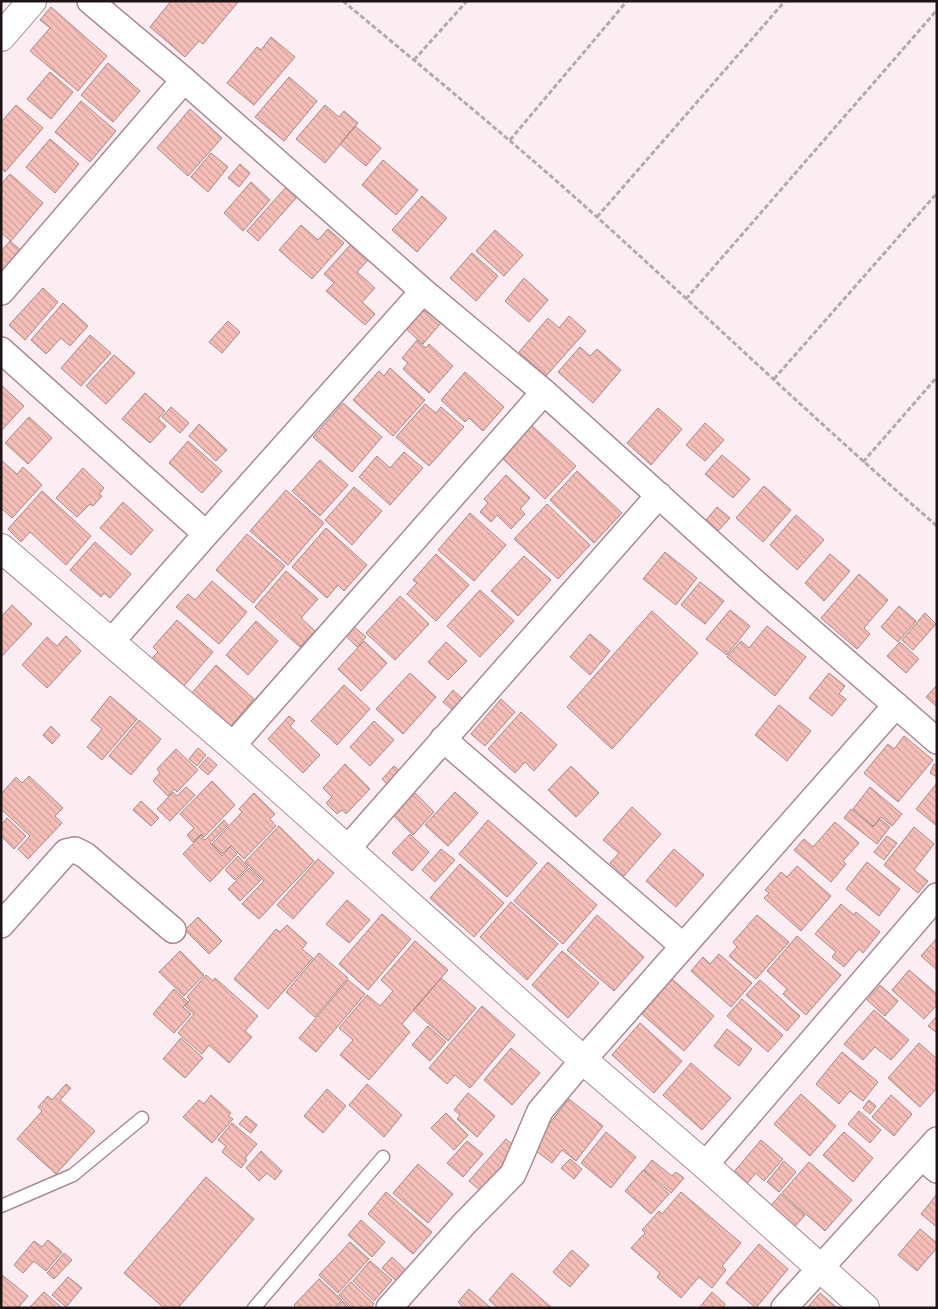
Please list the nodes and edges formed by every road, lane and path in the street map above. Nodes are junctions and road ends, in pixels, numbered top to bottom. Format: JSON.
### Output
{"nodes":[{"id":1,"x":32,"y":1,"type":"edge"},
{"id":2,"x":90,"y":1,"type":"edge"},
{"id":3,"x":344,"y":1,"type":"edge"},
{"id":4,"x":467,"y":1,"type":"edge"},
{"id":5,"x":627,"y":1,"type":"edge"},
{"id":6,"x":785,"y":1,"type":"edge"},
{"id":7,"x":937,"y":10,"type":"edge"},
{"id":8,"x":1,"y":37,"type":"edge"},
{"id":9,"x":414,"y":60,"type":"junction"},
{"id":10,"x":184,"y":80,"type":"junction"},
{"id":11,"x":510,"y":140,"type":"junction"},
{"id":12,"x":937,"y":193,"type":"edge"},
{"id":13,"x":597,"y":217,"type":"junction"},
{"id":14,"x":423,"y":291,"type":"junction"},
{"id":15,"x":1,"y":292,"type":"edge"},
{"id":16,"x":686,"y":299,"type":"junction"},
{"id":17,"x":1,"y":350,"type":"edge"},
{"id":18,"x":937,"y":377,"type":"edge"},
{"id":19,"x":774,"y":379,"type":"junction"},
{"id":20,"x":544,"y":392,"type":"junction"},
{"id":21,"x":863,"y":462,"type":"junction"},
{"id":22,"x":659,"y":495,"type":"junction"},
{"id":23,"x":937,"y":526,"type":"edge"},
{"id":24,"x":206,"y":534,"type":"junction"},
{"id":25,"x":1,"y":548,"type":"edge"},
{"id":26,"x":111,"y":642,"type":"junction"},
{"id":27,"x":896,"y":705,"type":"junction"},
{"id":28,"x":444,"y":739,"type":"junction"},
{"id":29,"x":937,"y":741,"type":"edge"},
{"id":30,"x":232,"y":746,"type":"junction"},
{"id":31,"x":347,"y":849,"type":"junction"},
{"id":32,"x":937,"y":896,"type":"edge"},
{"id":33,"x":1,"y":924,"type":"edge"},
{"id":34,"x":173,"y":930,"type":"dead end"},
{"id":35,"x":683,"y":946,"type":"junction"},
{"id":36,"x":583,"y":1060,"type":"junction"},
{"id":37,"x":142,"y":1118,"type":"dead end"},
{"id":38,"x":932,"y":1156,"type":"edge"},
{"id":39,"x":384,"y":1157,"type":"dead end"},
{"id":40,"x":705,"y":1165,"type":"junction"},
{"id":41,"x":1,"y":1206,"type":"edge"},
{"id":42,"x":821,"y":1268,"type":"junction"},
{"id":43,"x":254,"y":1308,"type":"edge"},
{"id":44,"x":389,"y":1308,"type":"edge"},
{"id":45,"x":784,"y":1308,"type":"edge"},
{"id":46,"x":865,"y":1308,"type":"edge"}],
"edges":[{"from":1,"to":8,"type":"street"},
{"from":2,"to":10,"type":"street"},
{"from":3,"to":9,"type":"path"},
{"from":4,"to":9,"type":"path"},
{"from":5,"to":11,"type":"path"},
{"from":6,"to":13,"type":"path"},
{"from":7,"to":16,"type":"path"},
{"from":9,"to":11,"type":"path"},
{"from":10,"to":14,"type":"street"},
{"from":10,"to":15,"type":"street"},
{"from":11,"to":13,"type":"path"},
{"from":12,"to":19,"type":"path"},
{"from":13,"to":16,"type":"path"},
{"from":14,"to":20,"type":"street"},
{"from":14,"to":24,"type":"street"},
{"from":16,"to":19,"type":"path"},
{"from":17,"to":24,"type":"street"},
{"from":18,"to":21,"type":"path"},
{"from":19,"to":21,"type":"path"},
{"from":20,"to":22,"type":"street"},
{"from":20,"to":30,"type":"street"},
{"from":21,"to":23,"type":"path"},
{"from":22,"to":27,"type":"street"},
{"from":22,"to":28,"type":"street"},
{"from":24,"to":26,"type":"street"},
{"from":25,"to":26,"type":"street"},
{"from":26,"to":30,"type":"street"},
{"from":27,"to":29,"type":"street"},
{"from":27,"to":35,"type":"street"},
{"from":28,"to":31,"type":"street"},
{"from":28,"to":35,"type":"street"},
{"from":30,"to":31,"type":"street"},
{"from":31,"to":36,"type":"street"},
{"from":32,"to":40,"type":"street"},
{"from":33,"to":34,"type":"street"},
{"from":35,"to":36,"type":"street"},
{"from":36,"to":40,"type":"street"},
{"from":36,"to":44,"type":"street"},
{"from":37,"to":41,"type":"lane"},
{"from":38,"to":42,"type":"street"},
{"from":39,"to":43,"type":"lane"},
{"from":40,"to":42,"type":"street"},
{"from":42,"to":45,"type":"street"},
{"from":42,"to":46,"type":"street"}]}
